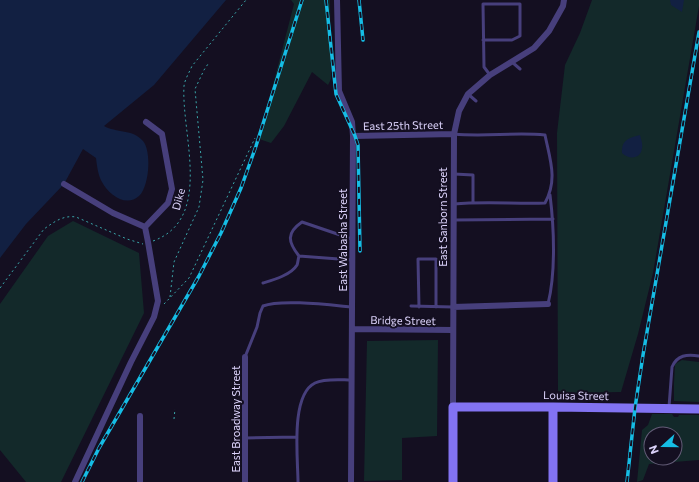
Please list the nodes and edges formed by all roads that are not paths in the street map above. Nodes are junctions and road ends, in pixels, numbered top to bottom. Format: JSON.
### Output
{"nodes":[{"id":1,"x":337,"y":0,"type":"edge"},
{"id":2,"x":564,"y":0,"type":"edge"},
{"id":3,"x":483,"y":40,"type":"junction"},
{"id":4,"x":512,"y":62,"type":"junction"},
{"id":5,"x":520,"y":69,"type":"dead end"},
{"id":6,"x":490,"y":75,"type":"junction"},
{"id":7,"x":468,"y":94,"type":"junction"},
{"id":8,"x":476,"y":101,"type":"dead end"},
{"id":9,"x":146,"y":122,"type":"dead end"},
{"id":10,"x":454,"y":134,"type":"junction"},
{"id":11,"x":353,"y":136,"type":"junction"},
{"id":12,"x":454,"y":174,"type":"junction"},
{"id":13,"x":64,"y":184,"type":"dead end"},
{"id":14,"x":550,"y":194,"type":"junction"},
{"id":15,"x":473,"y":202,"type":"junction"},
{"id":16,"x":454,"y":204,"type":"junction"},
{"id":17,"x":553,"y":219,"type":"junction"},
{"id":18,"x":453,"y":220,"type":"junction"},
{"id":19,"x":145,"y":228,"type":"junction"},
{"id":20,"x":352,"y":239,"type":"junction"},
{"id":21,"x":299,"y":256,"type":"junction"},
{"id":22,"x":352,"y":260,"type":"junction"},
{"id":23,"x":263,"y":283,"type":"dead end"},
{"id":24,"x":548,"y":304,"type":"joint"},
{"id":25,"x":411,"y":306,"type":"dead end"},
{"id":26,"x":352,"y":307,"type":"junction"},
{"id":27,"x":418,"y":307,"type":"junction"},
{"id":28,"x":436,"y":307,"type":"junction"},
{"id":29,"x":453,"y":307,"type":"junction"},
{"id":30,"x":352,"y":329,"type":"junction"},
{"id":31,"x":453,"y":330,"type":"junction"},
{"id":32,"x":245,"y":356,"type":"joint"},
{"id":33,"x":699,"y":356,"type":"edge"},
{"id":34,"x":352,"y":380,"type":"junction"},
{"id":35,"x":453,"y":407,"type":"junction"},
{"id":36,"x":553,"y":407,"type":"junction"},
{"id":37,"x":669,"y":408,"type":"junction"},
{"id":38,"x":699,"y":409,"type":"edge"},
{"id":39,"x":140,"y":416,"type":"dead end"},
{"id":40,"x":297,"y":437,"type":"junction"},
{"id":41,"x":245,"y":438,"type":"junction"},
{"id":42,"x":75,"y":482,"type":"edge"},
{"id":43,"x":140,"y":482,"type":"edge"},
{"id":44,"x":244,"y":482,"type":"edge"},
{"id":45,"x":298,"y":482,"type":"edge"},
{"id":46,"x":351,"y":482,"type":"edge"},
{"id":47,"x":453,"y":482,"type":"edge"},
{"id":48,"x":553,"y":482,"type":"edge"}],
"edges":[{"from":1,"to":11,"type":"street","name":"East Wabasha Street"},
{"from":2,"to":4,"type":"street","name":"East Sanborn Street"},
{"from":3,"to":3,"type":"lane"},
{"from":3,"to":6,"type":"lane"},
{"from":4,"to":5,"type":"lane"},
{"from":4,"to":6,"type":"street","name":"East Sanborn Street"},
{"from":6,"to":7,"type":"street","name":"East Sanborn Street"},
{"from":7,"to":8,"type":"lane"},
{"from":7,"to":10,"type":"street","name":"East Sanborn Street"},
{"from":9,"to":19,"type":"street"},
{"from":10,"to":11,"type":"street","name":"East 25th Street"},
{"from":10,"to":12,"type":"street","name":"East Sanborn Street"},
{"from":10,"to":14,"type":"lane"},
{"from":11,"to":20,"type":"street","name":"East Wabasha Street"},
{"from":12,"to":15,"type":"lane"},
{"from":12,"to":16,"type":"street","name":"East Sanborn Street"},
{"from":13,"to":19,"type":"street"},
{"from":14,"to":15,"type":"lane"},
{"from":14,"to":17,"type":"lane"},
{"from":15,"to":16,"type":"lane"},
{"from":16,"to":18,"type":"street","name":"East Sanborn Street"},
{"from":17,"to":18,"type":"lane"},
{"from":17,"to":24,"type":"lane"},
{"from":18,"to":29,"type":"street","name":"East Sanborn Street"},
{"from":19,"to":42,"type":"street"},
{"from":20,"to":21,"type":"lane"},
{"from":20,"to":22,"type":"street","name":"East Wabasha Street"},
{"from":21,"to":22,"type":"lane"},
{"from":21,"to":23,"type":"lane"},
{"from":22,"to":26,"type":"street","name":"East Wabasha Street"},
{"from":24,"to":29,"type":"street"},
{"from":25,"to":27,"type":"lane"},
{"from":26,"to":30,"type":"street","name":"East Wabasha Street"},
{"from":26,"to":32,"type":"lane"},
{"from":27,"to":28,"type":"lane"},
{"from":27,"to":28,"type":"lane"},
{"from":28,"to":29,"type":"lane"},
{"from":29,"to":31,"type":"street","name":"East Sanborn Street"},
{"from":30,"to":31,"type":"street","name":"Bridge Street"},
{"from":30,"to":34,"type":"street","name":"East Wabasha Street"},
{"from":31,"to":35,"type":"street","name":"East Sanborn Street"},
{"from":32,"to":41,"type":"street","name":"East Broadway Street"},
{"from":33,"to":37,"type":"lane"},
{"from":34,"to":40,"type":"lane"},
{"from":34,"to":46,"type":"street","name":"East Wabasha Street"},
{"from":35,"to":36,"type":"street","name":"Louisa Street"},
{"from":35,"to":47,"type":"street","name":"East Sanborn Street"},
{"from":36,"to":37,"type":"street","name":"Louisa Street"},
{"from":36,"to":48,"type":"street"},
{"from":37,"to":38,"type":"street","name":"Louisa Street"},
{"from":39,"to":43,"type":"street"},
{"from":40,"to":41,"type":"lane"},
{"from":40,"to":45,"type":"lane"},
{"from":41,"to":44,"type":"street","name":"East Broadway Street"}]}
